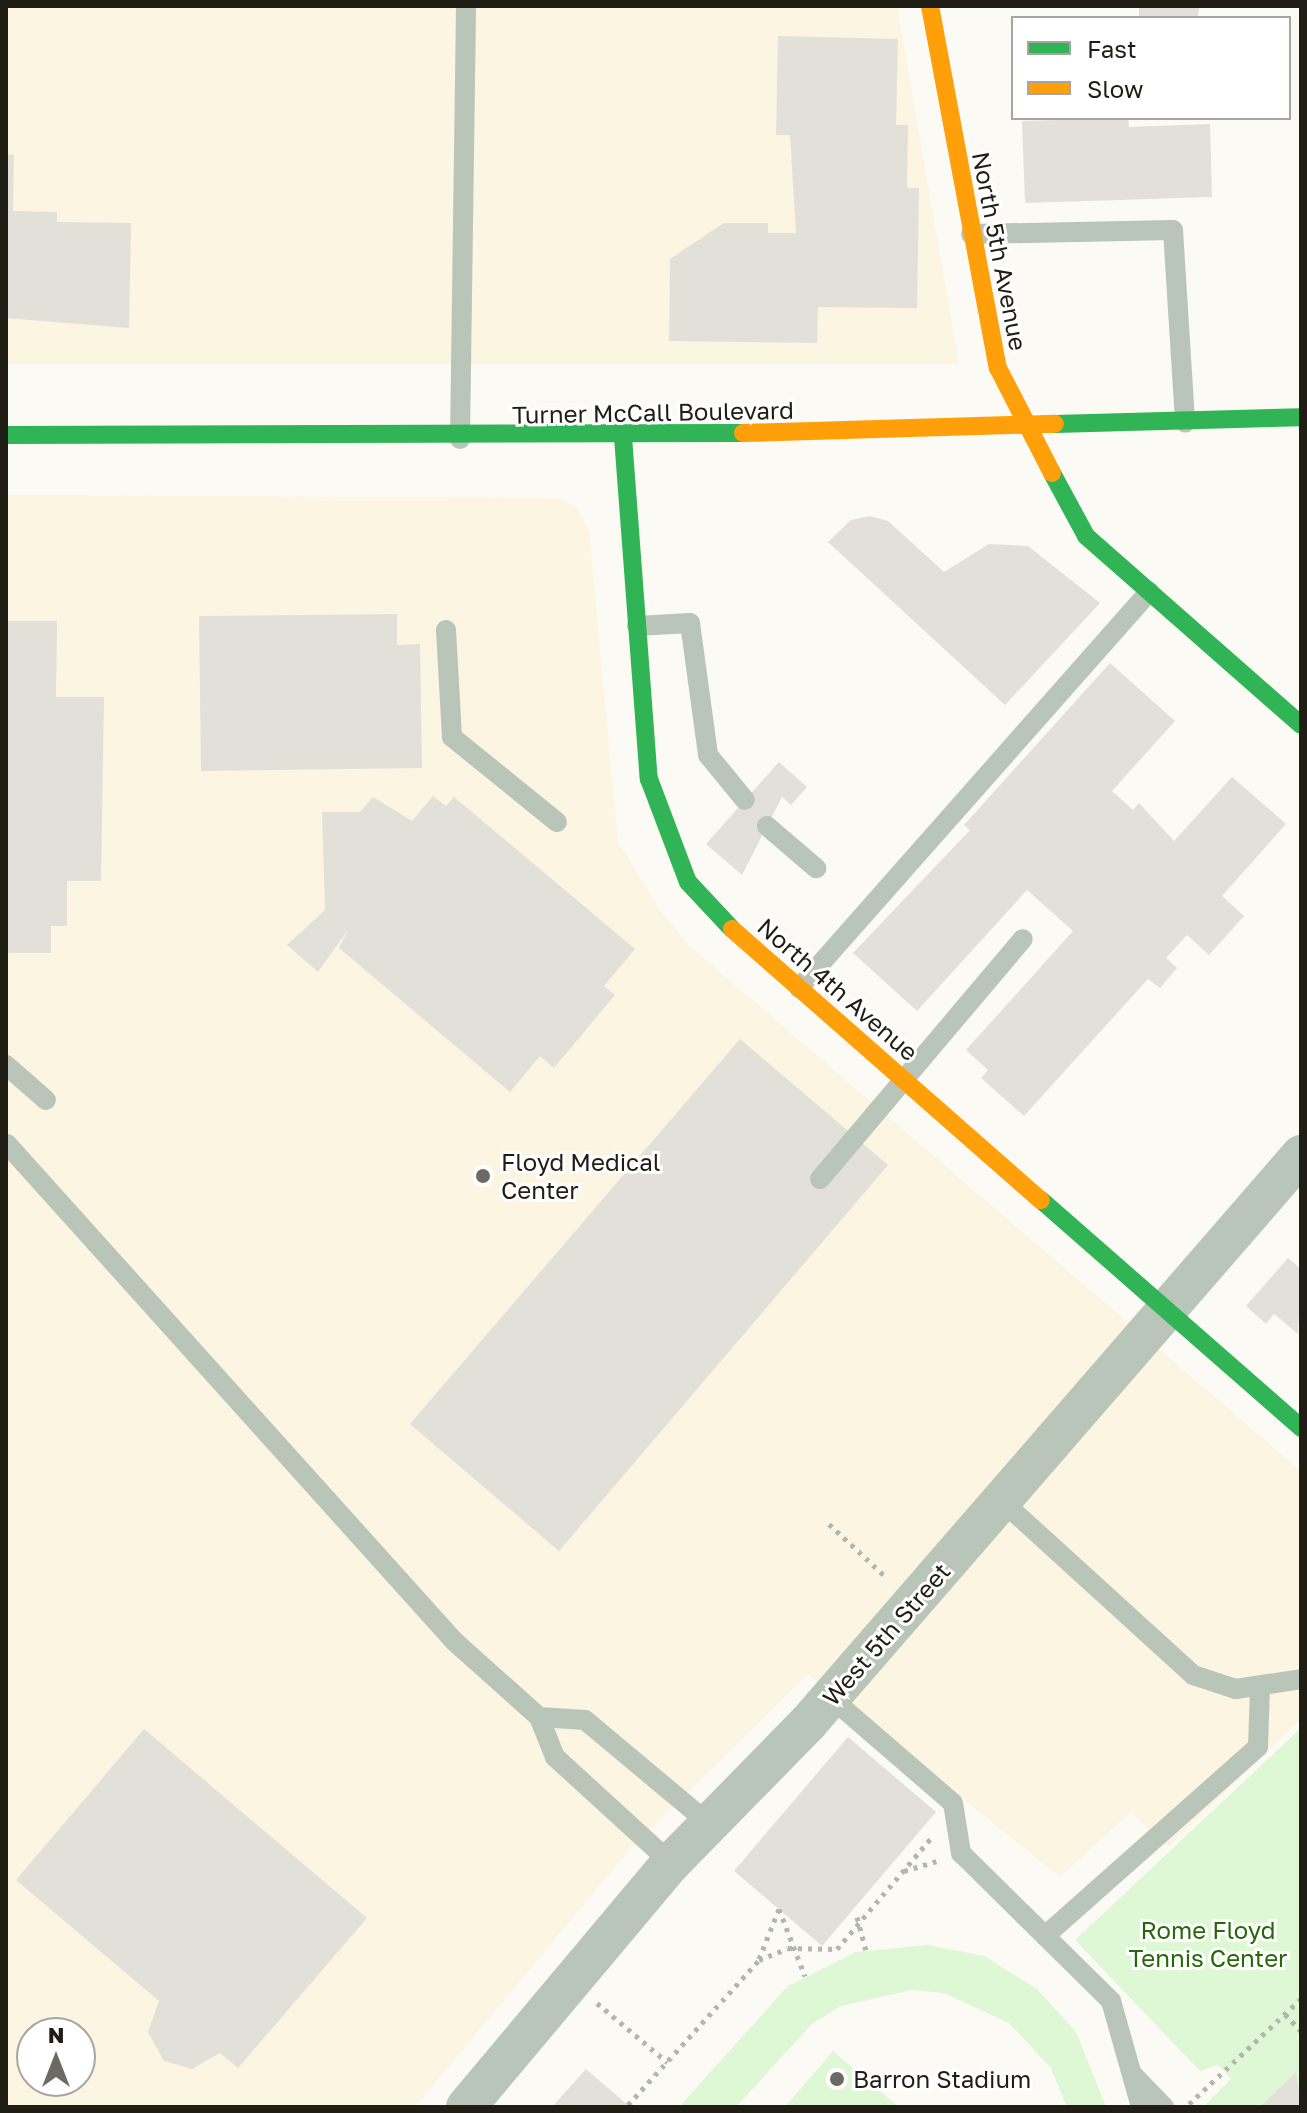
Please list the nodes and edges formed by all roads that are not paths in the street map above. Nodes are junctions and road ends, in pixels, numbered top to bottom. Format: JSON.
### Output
{"nodes":[{"id":1,"x":466,"y":6,"type":"edge"},
{"id":2,"x":930,"y":6,"type":"edge"},
{"id":3,"x":971,"y":234,"type":"junction"},
{"id":4,"x":1301,"y":417,"type":"edge"},
{"id":5,"x":1185,"y":423,"type":"junction"},
{"id":6,"x":1028,"y":429,"type":"junction"},
{"id":7,"x":6,"y":435,"type":"edge"},
{"id":8,"x":623,"y":437,"type":"junction"},
{"id":9,"x":460,"y":439,"type":"junction"},
{"id":10,"x":1149,"y":592,"type":"junction"},
{"id":11,"x":637,"y":626,"type":"junction"},
{"id":12,"x":446,"y":630,"type":"dead end"},
{"id":13,"x":1301,"y":725,"type":"edge"},
{"id":14,"x":745,"y":800,"type":"dead end"},
{"id":15,"x":557,"y":822,"type":"dead end"},
{"id":16,"x":767,"y":826,"type":"dead end"},
{"id":17,"x":816,"y":868,"type":"dead end"},
{"id":18,"x":1023,"y":939,"type":"dead end"},
{"id":19,"x":799,"y":988,"type":"junction"},
{"id":20,"x":6,"y":1065,"type":"edge"},
{"id":21,"x":905,"y":1079,"type":"junction"},
{"id":22,"x":46,"y":1100,"type":"dead end"},
{"id":23,"x":7,"y":1144,"type":"edge"},
{"id":24,"x":1301,"y":1155,"type":"edge"},
{"id":25,"x":820,"y":1179,"type":"dead end"},
{"id":26,"x":1168,"y":1310,"type":"junction"},
{"id":27,"x":1301,"y":1428,"type":"edge"},
{"id":28,"x":1002,"y":1501,"type":"junction"},
{"id":29,"x":1301,"y":1679,"type":"edge"},
{"id":30,"x":1260,"y":1688,"type":"junction"},
{"id":31,"x":830,"y":1697,"type":"junction"},
{"id":32,"x":539,"y":1717,"type":"junction"},
{"id":33,"x":708,"y":1823,"type":"junction"},
{"id":34,"x":671,"y":1863,"type":"junction"},
{"id":35,"x":1045,"y":1936,"type":"junction"},
{"id":36,"x":1133,"y":2075,"type":"junction"},
{"id":37,"x":466,"y":2107,"type":"edge"},
{"id":38,"x":1141,"y":2107,"type":"edge"},
{"id":39,"x":1164,"y":2107,"type":"edge"}],
"edges":[{"from":1,"to":9,"type":"lane"},
{"from":2,"to":3,"type":"street","name":"North 5th Avenue"},
{"from":3,"to":5,"type":"lane"},
{"from":3,"to":6,"type":"street","name":"North 5th Avenue"},
{"from":4,"to":5,"type":"street","name":"Turner McCall Boulevard"},
{"from":5,"to":6,"type":"street","name":"Turner McCall Boulevard"},
{"from":6,"to":8,"type":"street","name":"Turner McCall Boulevard"},
{"from":6,"to":10,"type":"street","name":"North 5th Avenue"},
{"from":7,"to":9,"type":"street","name":"Turner McCall Boulevard"},
{"from":8,"to":9,"type":"street","name":"Turner McCall Boulevard"},
{"from":8,"to":11,"type":"street","name":"North 4th Avenue"},
{"from":10,"to":13,"type":"street","name":"North 5th Avenue"},
{"from":10,"to":19,"type":"lane"},
{"from":11,"to":14,"type":"lane"},
{"from":11,"to":19,"type":"street","name":"North 4th Avenue"},
{"from":12,"to":15,"type":"lane"},
{"from":16,"to":17,"type":"lane"},
{"from":18,"to":21,"type":"lane"},
{"from":19,"to":21,"type":"street","name":"North 4th Avenue"},
{"from":20,"to":22,"type":"lane"},
{"from":21,"to":25,"type":"lane"},
{"from":21,"to":26,"type":"street","name":"North 4th Avenue"},
{"from":23,"to":32,"type":"lane"},
{"from":24,"to":26,"type":"street","name":"West 5th Street"},
{"from":26,"to":27,"type":"street","name":"North 4th Avenue"},
{"from":26,"to":28,"type":"street","name":"West 5th Street"},
{"from":28,"to":30,"type":"lane"},
{"from":28,"to":31,"type":"street","name":"West 5th Street"},
{"from":29,"to":30,"type":"lane"},
{"from":30,"to":35,"type":"lane"},
{"from":31,"to":33,"type":"street","name":"West 5th Street"},
{"from":31,"to":35,"type":"lane"},
{"from":32,"to":33,"type":"lane"},
{"from":32,"to":34,"type":"lane"},
{"from":33,"to":34,"type":"street","name":"West 5th Street"},
{"from":34,"to":37,"type":"street","name":"West 5th Street"},
{"from":35,"to":36,"type":"lane"},
{"from":36,"to":38,"type":"lane"},
{"from":36,"to":39,"type":"lane"}]}
